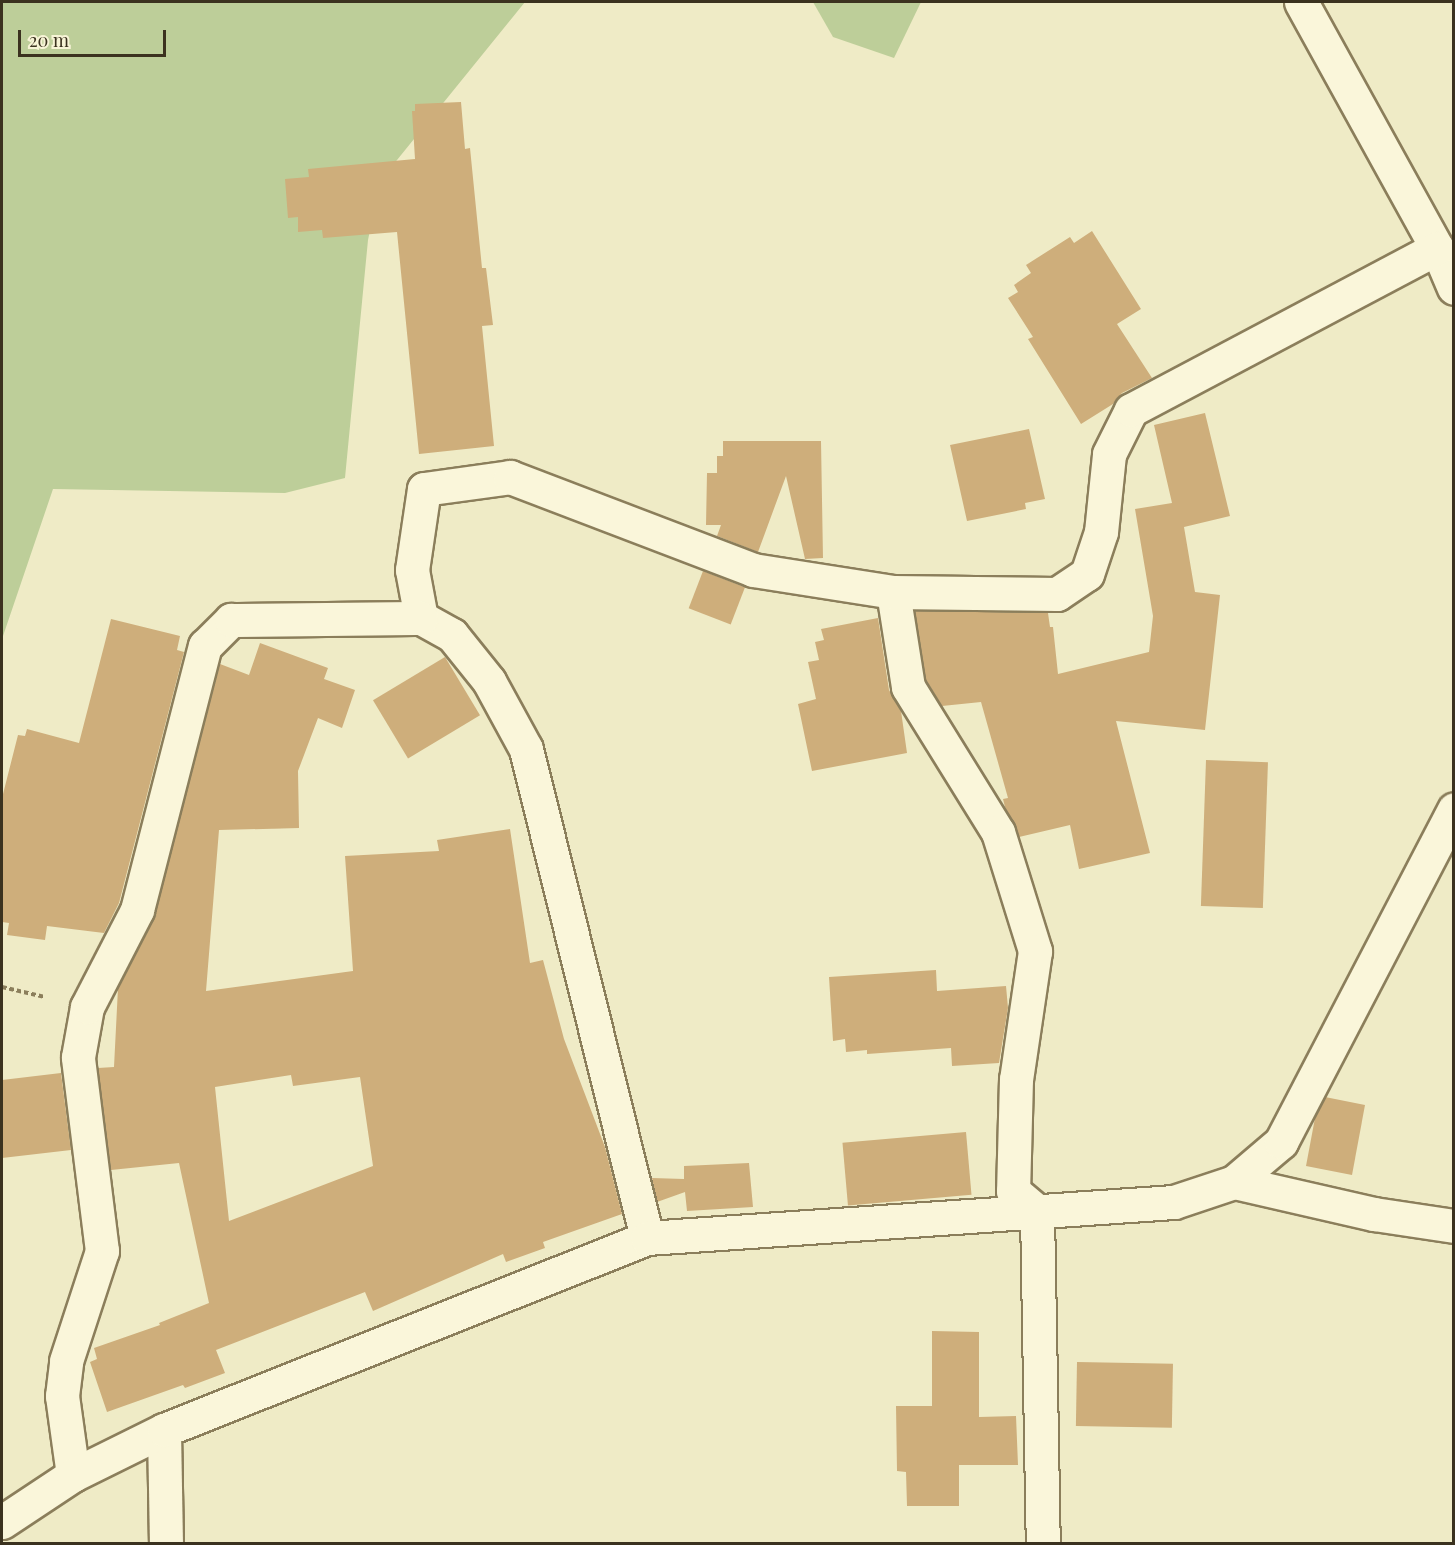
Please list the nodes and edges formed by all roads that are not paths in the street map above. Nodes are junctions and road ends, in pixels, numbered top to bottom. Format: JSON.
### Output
{"nodes":[{"id":1,"x":1300,"y":2,"type":"edge"},
{"id":2,"x":1437,"y":248,"type":"junction"},
{"id":3,"x":1454,"y":288,"type":"edge"},
{"id":4,"x":893,"y":592,"type":"junction"},
{"id":5,"x":421,"y":618,"type":"junction"},
{"id":6,"x":1454,"y":809,"type":"edge"},
{"id":7,"x":1234,"y":1182,"type":"junction"},
{"id":8,"x":1037,"y":1211,"type":"junction"},
{"id":9,"x":1454,"y":1226,"type":"edge"},
{"id":10,"x":647,"y":1238,"type":"junction"},
{"id":11,"x":164,"y":1430,"type":"junction"},
{"id":12,"x":73,"y":1475,"type":"junction"},
{"id":13,"x":2,"y":1522,"type":"edge"},
{"id":14,"x":166,"y":1544,"type":"edge"},
{"id":15,"x":1042,"y":1544,"type":"edge"}],
"edges":[{"from":1,"to":2,"type":"street"},
{"from":2,"to":3,"type":"street"},
{"from":2,"to":4,"type":"street"},
{"from":4,"to":5,"type":"street"},
{"from":4,"to":8,"type":"street"},
{"from":5,"to":10,"type":"street"},
{"from":5,"to":12,"type":"street"},
{"from":6,"to":7,"type":"street"},
{"from":7,"to":8,"type":"street"},
{"from":7,"to":9,"type":"street"},
{"from":8,"to":10,"type":"street"},
{"from":8,"to":15,"type":"street"},
{"from":10,"to":11,"type":"street"},
{"from":11,"to":12,"type":"street"},
{"from":11,"to":14,"type":"street"},
{"from":12,"to":13,"type":"street"}]}
